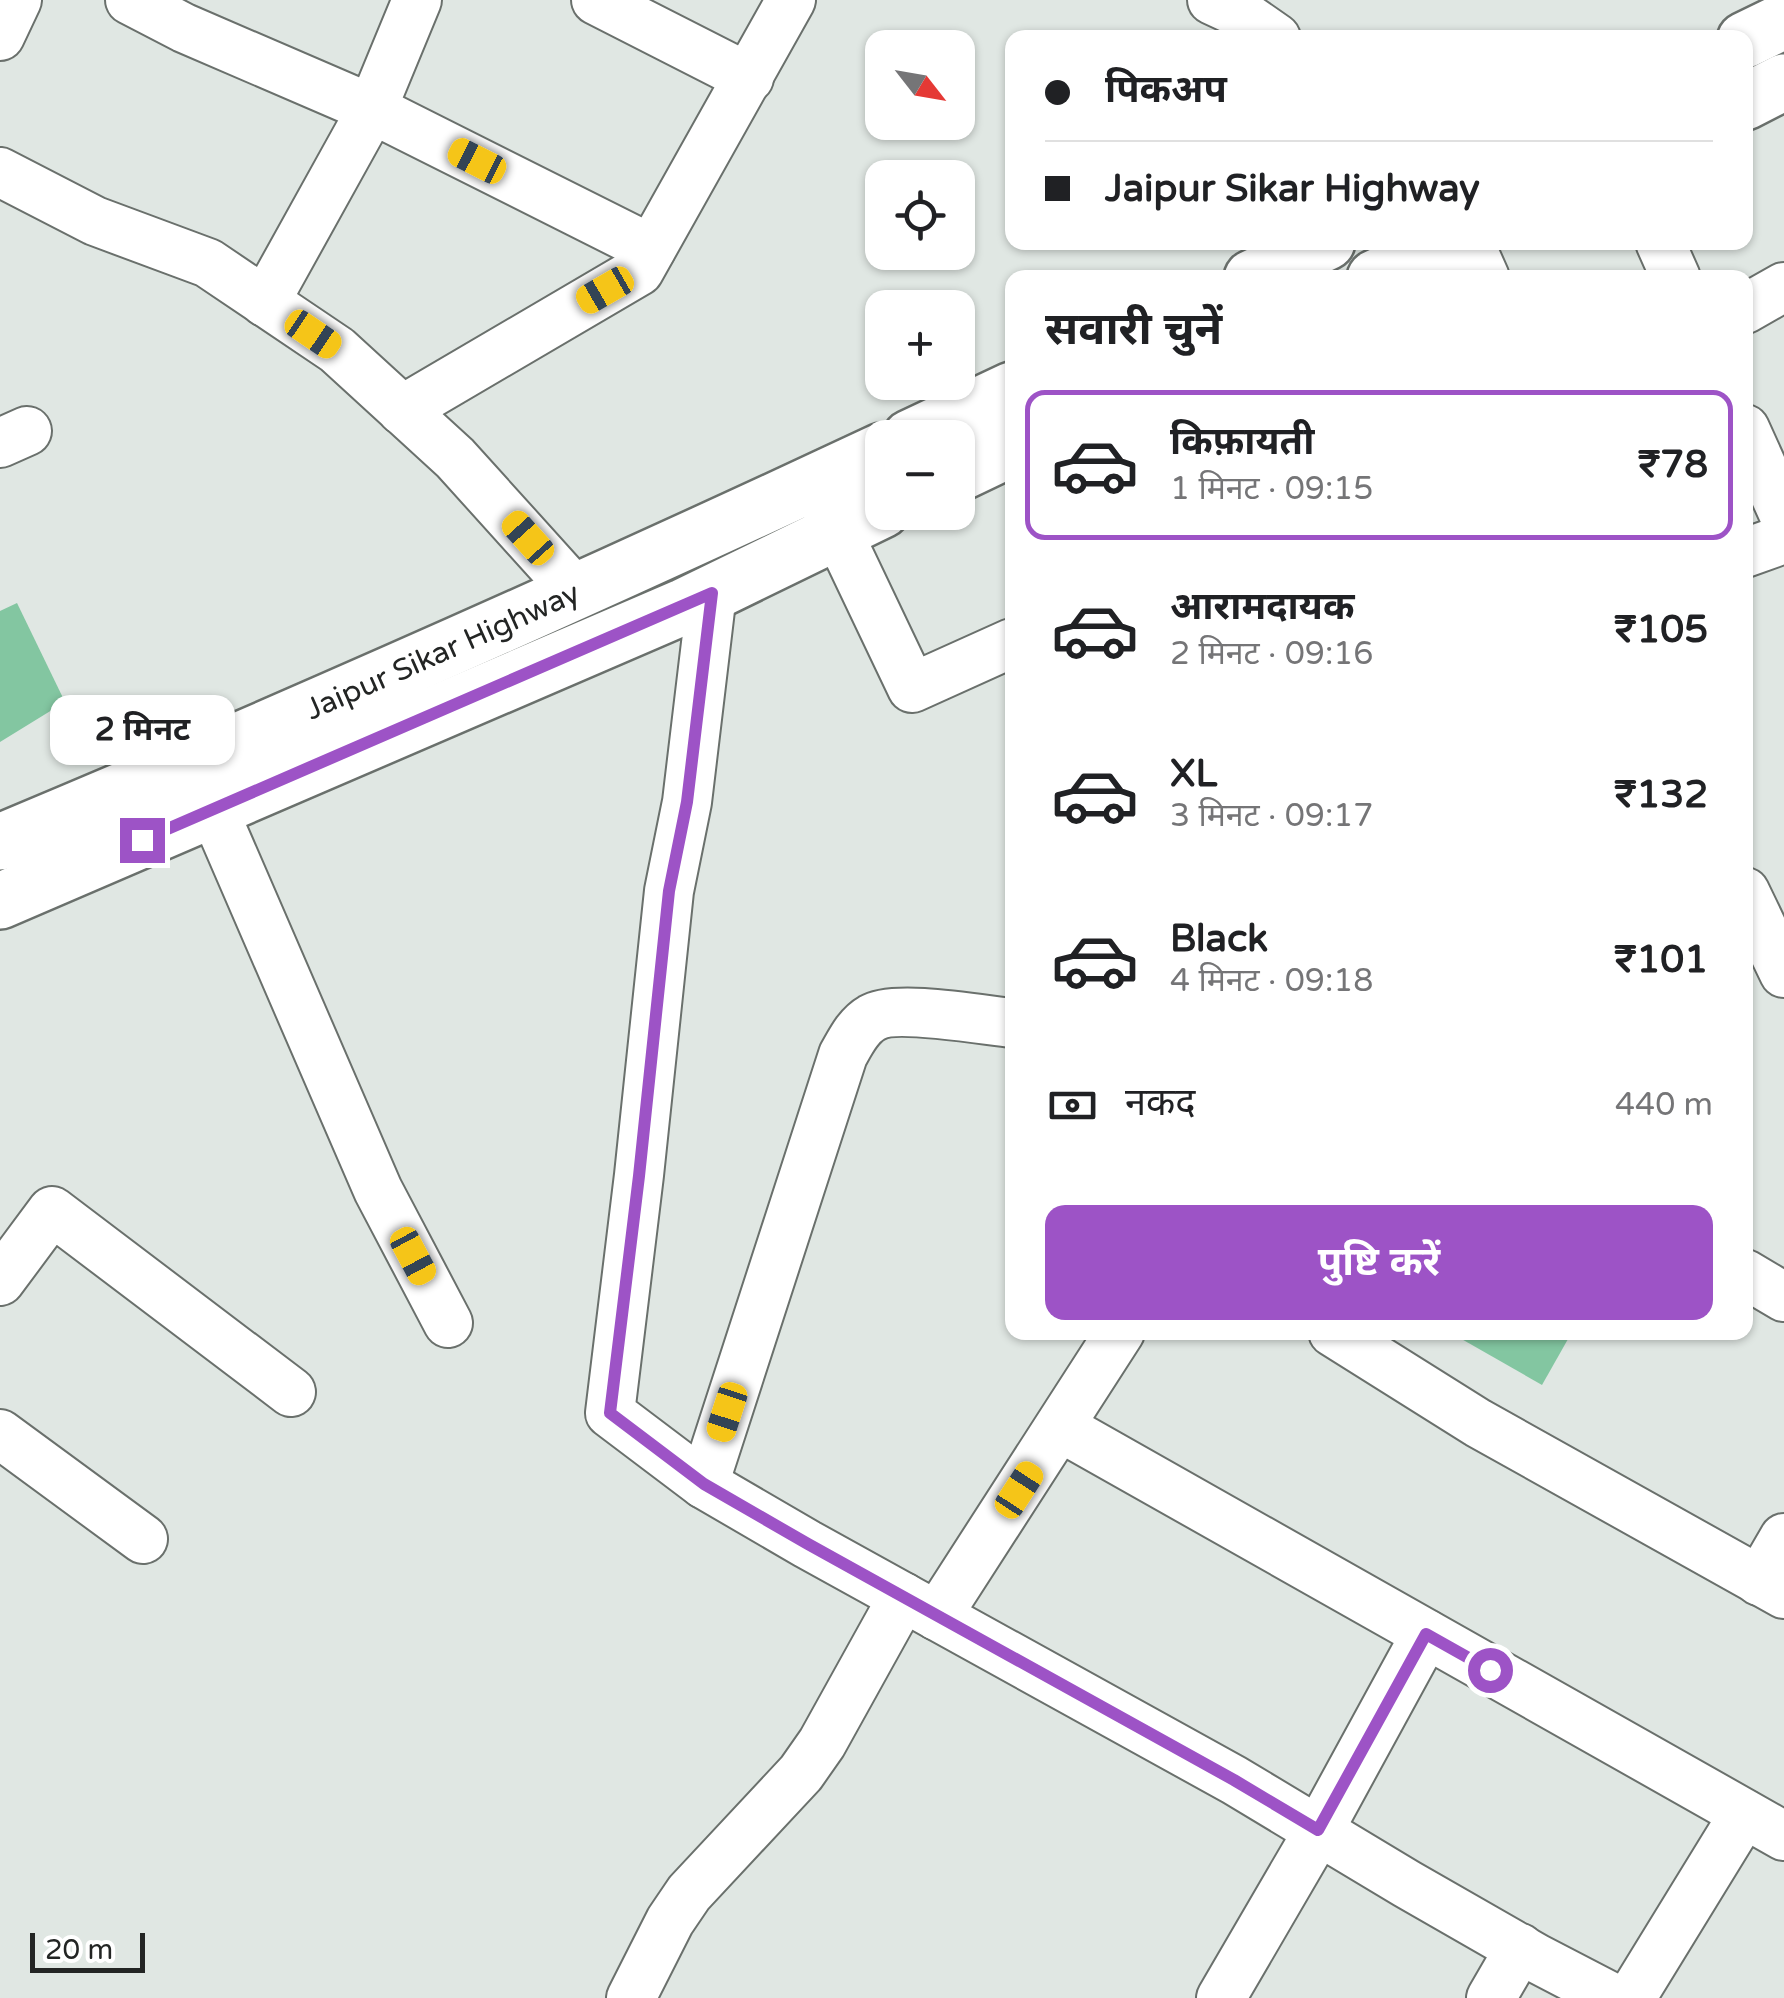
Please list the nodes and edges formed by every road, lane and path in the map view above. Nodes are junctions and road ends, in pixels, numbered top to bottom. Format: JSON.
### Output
{"nodes":[{"id":1,"x":18,"y":0,"type":"edge"},
{"id":2,"x":130,"y":0,"type":"edge"},
{"id":3,"x":417,"y":0,"type":"edge"},
{"id":4,"x":596,"y":0,"type":"edge"},
{"id":5,"x":791,"y":0,"type":"edge"},
{"id":6,"x":1212,"y":0,"type":"edge"},
{"id":7,"x":1784,"y":21,"type":"edge"},
{"id":8,"x":1264,"y":30,"type":"edge"},
{"id":9,"x":0,"y":36,"type":"edge"},
{"id":10,"x":1753,"y":36,"type":"edge"},
{"id":11,"x":749,"y":78,"type":"junction"},
{"id":12,"x":1784,"y":82,"type":"edge"},
{"id":13,"x":1753,"y":98,"type":"edge"},
{"id":14,"x":372,"y":108,"type":"junction"},
{"id":15,"x":0,"y":172,"type":"edge"},
{"id":16,"x":651,"y":249,"type":"junction"},
{"id":17,"x":1310,"y":250,"type":"edge"},
{"id":18,"x":1435,"y":250,"type":"edge"},
{"id":19,"x":1269,"y":270,"type":"edge"},
{"id":20,"x":1392,"y":270,"type":"edge"},
{"id":21,"x":1784,"y":287,"type":"edge"},
{"id":22,"x":265,"y":302,"type":"junction"},
{"id":23,"x":1753,"y":304,"type":"edge"},
{"id":24,"x":1005,"y":393,"type":"edge"},
{"id":25,"x":402,"y":410,"type":"junction"},
{"id":26,"x":948,"y":420,"type":"edge"},
{"id":27,"x":1753,"y":447,"type":"edge"},
{"id":28,"x":1005,"y":451,"type":"edge"},
{"id":29,"x":865,"y":458,"type":"edge"},
{"id":30,"x":975,"y":466,"type":"edge"},
{"id":31,"x":814,"y":482,"type":"junction"},
{"id":32,"x":1784,"y":515,"type":"edge"},
{"id":33,"x":860,"y":520,"type":"edge"},
{"id":34,"x":1784,"y":539,"type":"edge"},
{"id":35,"x":1753,"y":550,"type":"edge"},
{"id":36,"x":576,"y":592,"type":"junction"},
{"id":37,"x":712,"y":593,"type":"junction"},
{"id":38,"x":1005,"y":646,"type":"edge"},
{"id":39,"x":207,"y":784,"type":"junction"},
{"id":40,"x":0,"y":842,"type":"edge"},
{"id":41,"x":0,"y":901,"type":"edge"},
{"id":42,"x":1753,"y":912,"type":"edge"},
{"id":43,"x":1771,"y":957,"type":"edge"},
{"id":44,"x":1005,"y":1022,"type":"edge"},
{"id":45,"x":1753,"y":1279,"type":"edge"},
{"id":46,"x":0,"y":1281,"type":"edge"},
{"id":47,"x":1784,"y":1298,"type":"edge"},
{"id":48,"x":448,"y":1323,"type":"dead end"},
{"id":49,"x":1115,"y":1340,"type":"edge"},
{"id":50,"x":1346,"y":1340,"type":"edge"},
{"id":51,"x":291,"y":1392,"type":"dead end"},
{"id":52,"x":1060,"y":1427,"type":"junction"},
{"id":53,"x":0,"y":1434,"type":"edge"},
{"id":54,"x":704,"y":1484,"type":"junction"},
{"id":55,"x":1784,"y":1538,"type":"edge"},
{"id":56,"x":142,"y":1539,"type":"dead end"},
{"id":57,"x":1772,"y":1588,"type":"edge"},
{"id":58,"x":920,"y":1607,"type":"junction"},
{"id":59,"x":1426,"y":1634,"type":"junction"},
{"id":60,"x":1764,"y":1825,"type":"edge"},
{"id":61,"x":1318,"y":1830,"type":"junction"},
{"id":62,"x":1520,"y":1948,"type":"junction"},
{"id":63,"x":632,"y":1998,"type":"edge"},
{"id":64,"x":1221,"y":1998,"type":"edge"},
{"id":65,"x":1491,"y":1998,"type":"edge"},
{"id":66,"x":1613,"y":1998,"type":"edge"},
{"id":67,"x":1630,"y":1998,"type":"edge"}],
"edges":[{"from":1,"to":9,"type":"street"},
{"from":2,"to":14,"type":"street"},
{"from":3,"to":14,"type":"street"},
{"from":4,"to":11,"type":"street"},
{"from":5,"to":11,"type":"street"},
{"from":6,"to":8,"type":"street"},
{"from":7,"to":10,"type":"main road"},
{"from":11,"to":16,"type":"street"},
{"from":12,"to":13,"type":"main road"},
{"from":14,"to":16,"type":"street"},
{"from":14,"to":22,"type":"street"},
{"from":15,"to":22,"type":"street"},
{"from":16,"to":25,"type":"street"},
{"from":17,"to":19,"type":"main road"},
{"from":18,"to":20,"type":"main road"},
{"from":21,"to":23,"type":"street"},
{"from":22,"to":25,"type":"street"},
{"from":24,"to":26,"type":"main road"},
{"from":25,"to":36,"type":"street"},
{"from":27,"to":32,"type":"street"},
{"from":28,"to":30,"type":"main road"},
{"from":29,"to":31,"type":"main road","name":"Jaipur Sikar Highway"},
{"from":31,"to":33,"type":"street"},
{"from":31,"to":36,"type":"main road","name":"Jaipur Sikar Highway"},
{"from":33,"to":37,"type":"main road","name":"Jaipur Sikar Highway"},
{"from":33,"to":38,"type":"street"},
{"from":34,"to":35,"type":"street"},
{"from":36,"to":39,"type":"main road","name":"Jaipur Sikar Highway"},
{"from":37,"to":39,"type":"main road","name":"Jaipur Sikar Highway"},
{"from":37,"to":54,"type":"street"},
{"from":39,"to":40,"type":"main road","name":"Jaipur Sikar Highway"},
{"from":39,"to":41,"type":"main road","name":"Jaipur Sikar Highway"},
{"from":39,"to":48,"type":"street"},
{"from":42,"to":43,"type":"street"},
{"from":44,"to":54,"type":"street"},
{"from":45,"to":47,"type":"street"},
{"from":46,"to":51,"type":"street"},
{"from":49,"to":52,"type":"street"},
{"from":50,"to":57,"type":"street"},
{"from":52,"to":58,"type":"street"},
{"from":52,"to":59,"type":"street"},
{"from":53,"to":56,"type":"street"},
{"from":54,"to":58,"type":"street"},
{"from":55,"to":57,"type":"street"},
{"from":58,"to":61,"type":"street"},
{"from":58,"to":63,"type":"street"},
{"from":59,"to":60,"type":"street"},
{"from":59,"to":61,"type":"street"},
{"from":60,"to":67,"type":"street"},
{"from":61,"to":62,"type":"street"},
{"from":61,"to":64,"type":"street"},
{"from":62,"to":65,"type":"street"},
{"from":62,"to":66,"type":"street"}]}
